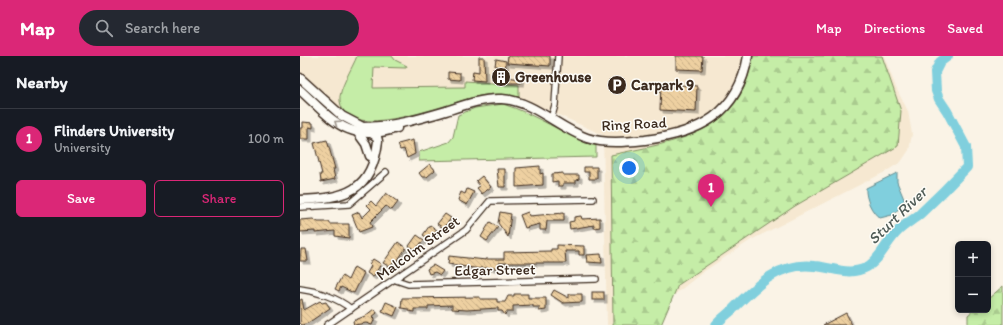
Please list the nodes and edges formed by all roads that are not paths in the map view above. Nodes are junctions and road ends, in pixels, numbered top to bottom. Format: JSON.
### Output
{"nodes":[{"id":1,"x":558,"y":56,"type":"edge"},
{"id":2,"x":748,"y":56,"type":"edge"},
{"id":3,"x":300,"y":78,"type":"edge"},
{"id":4,"x":300,"y":90,"type":"edge"},
{"id":5,"x":332,"y":106,"type":"junction"},
{"id":6,"x":319,"y":108,"type":"junction"},
{"id":7,"x":551,"y":119,"type":"junction"},
{"id":8,"x":393,"y":127,"type":"junction"},
{"id":9,"x":360,"y":130,"type":"junction"},
{"id":10,"x":373,"y":134,"type":"junction"},
{"id":11,"x":377,"y":147,"type":"junction"},
{"id":12,"x":370,"y":156,"type":"junction"},
{"id":13,"x":386,"y":172,"type":"dead end"},
{"id":14,"x":300,"y":195,"type":"edge"},
{"id":15,"x":593,"y":199,"type":"dead end"},
{"id":16,"x":300,"y":200,"type":"edge"},
{"id":17,"x":300,"y":208,"type":"edge"},
{"id":18,"x":596,"y":279,"type":"dead end"},
{"id":19,"x":396,"y":280,"type":"junction"},
{"id":20,"x":300,"y":289,"type":"edge"},
{"id":21,"x":351,"y":309,"type":"junction"},
{"id":22,"x":327,"y":325,"type":"edge"}],
"edges":[{"from":1,"to":7,"type":"street"},
{"from":2,"to":7,"type":"street","name":"Ring Road"},
{"from":3,"to":5,"type":"street"},
{"from":4,"to":6,"type":"street"},
{"from":5,"to":6,"type":"street"},
{"from":5,"to":9,"type":"street"},
{"from":9,"to":6,"type":"street","one_way":true},
{"from":7,"to":8,"type":"street","name":"Ring Road"},
{"from":8,"to":9,"type":"street","name":"Ring Road"},
{"from":8,"to":10,"type":"street","name":"Ring Road"},
{"from":8,"to":11,"type":"street"},
{"from":9,"to":10,"type":"street","name":"Ring Road"},
{"from":9,"to":12,"type":"street"},
{"from":10,"to":11,"type":"street"},
{"from":10,"to":12,"type":"street"},
{"from":11,"to":16,"type":"street"},
{"from":12,"to":14,"type":"street"},
{"from":13,"to":17,"type":"street"},
{"from":15,"to":19,"type":"street","name":"Malcolm Street"},
{"from":18,"to":19,"type":"street","name":"Edgar Street"},
{"from":19,"to":21,"type":"street","name":"Malcolm Street"},
{"from":20,"to":21,"type":"street"},
{"from":21,"to":22,"type":"street","name":"Malcolm Street"}]}
